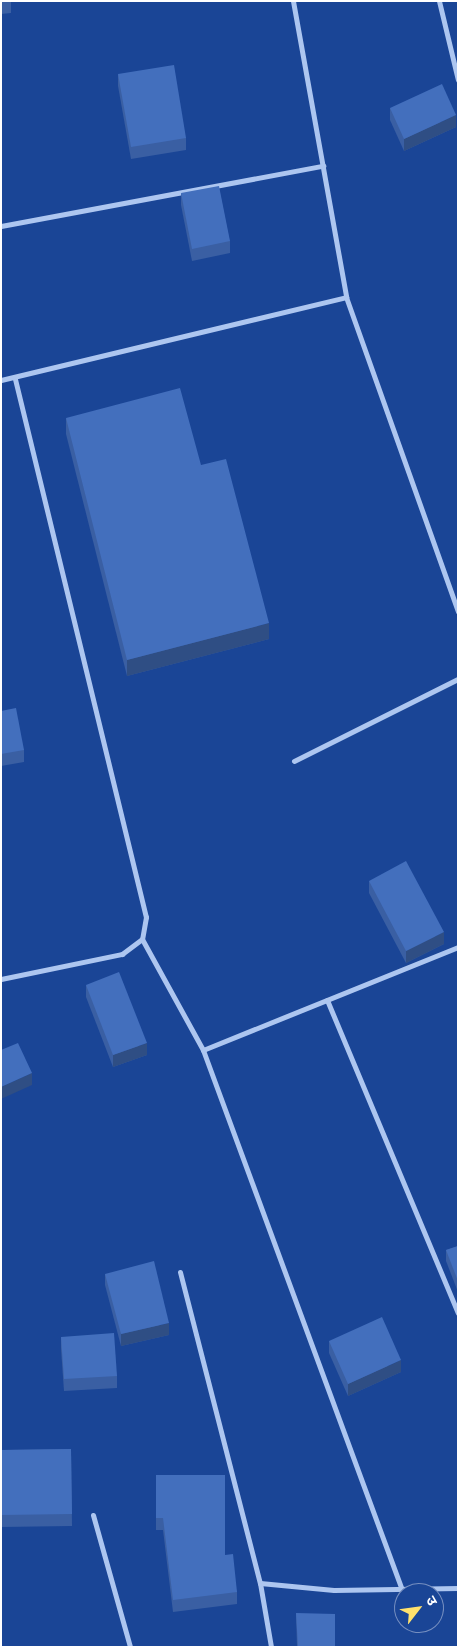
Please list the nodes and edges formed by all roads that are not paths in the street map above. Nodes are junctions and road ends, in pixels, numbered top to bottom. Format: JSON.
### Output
{"nodes":[{"id":1,"x":293,"y":1,"type":"edge"},
{"id":2,"x":439,"y":1,"type":"edge"},
{"id":3,"x":458,"y":80,"type":"edge"},
{"id":4,"x":323,"y":166,"type":"junction"},
{"id":5,"x":1,"y":226,"type":"edge"},
{"id":6,"x":346,"y":297,"type":"junction"},
{"id":7,"x":15,"y":379,"type":"junction"},
{"id":8,"x":1,"y":380,"type":"edge"},
{"id":9,"x":458,"y":612,"type":"edge"},
{"id":10,"x":458,"y":679,"type":"edge"},
{"id":11,"x":294,"y":761,"type":"dead end"},
{"id":12,"x":142,"y":939,"type":"junction"},
{"id":13,"x":458,"y":947,"type":"edge"},
{"id":14,"x":1,"y":979,"type":"edge"},
{"id":15,"x":327,"y":1000,"type":"junction"},
{"id":16,"x":203,"y":1050,"type":"junction"},
{"id":17,"x":180,"y":1272,"type":"dead end"},
{"id":18,"x":458,"y":1313,"type":"edge"},
{"id":19,"x":93,"y":1515,"type":"dead end"},
{"id":20,"x":260,"y":1582,"type":"junction"},
{"id":21,"x":399,"y":1583,"type":"edge"},
{"id":22,"x":444,"y":1588,"type":"edge"},
{"id":23,"x":458,"y":1588,"type":"edge"},
{"id":24,"x":394,"y":1590,"type":"edge"},
{"id":25,"x":130,"y":1647,"type":"edge"},
{"id":26,"x":271,"y":1647,"type":"edge"}],
"edges":[{"from":1,"to":4,"type":"street"},
{"from":2,"to":3,"type":"street"},
{"from":4,"to":5,"type":"street"},
{"from":4,"to":6,"type":"street"},
{"from":6,"to":7,"type":"street"},
{"from":6,"to":9,"type":"street"},
{"from":7,"to":8,"type":"street"},
{"from":7,"to":12,"type":"street"},
{"from":10,"to":11,"type":"street"},
{"from":12,"to":14,"type":"street"},
{"from":12,"to":16,"type":"street"},
{"from":13,"to":15,"type":"street"},
{"from":15,"to":16,"type":"street"},
{"from":15,"to":18,"type":"street"},
{"from":16,"to":21,"type":"street"},
{"from":17,"to":20,"type":"street"},
{"from":19,"to":25,"type":"street"},
{"from":20,"to":24,"type":"street"},
{"from":20,"to":26,"type":"street"},
{"from":22,"to":23,"type":"street"}]}
